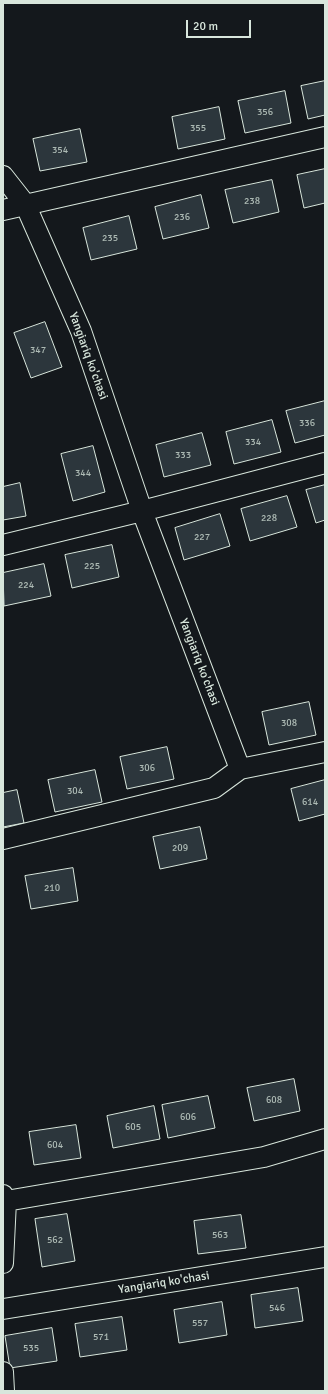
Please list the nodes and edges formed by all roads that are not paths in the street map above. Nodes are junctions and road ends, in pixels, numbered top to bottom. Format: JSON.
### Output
{"nodes":[{"id":1,"x":325,"y":137,"type":"edge"},
{"id":2,"x":3,"y":176,"type":"edge"},
{"id":3,"x":26,"y":204,"type":"junction"},
{"id":4,"x":3,"y":210,"type":"edge"},
{"id":5,"x":325,"y":463,"type":"edge"},
{"id":6,"x":142,"y":511,"type":"junction"},
{"id":7,"x":3,"y":545,"type":"edge"},
{"id":8,"x":325,"y":752,"type":"edge"},
{"id":9,"x":240,"y":769,"type":"junction"},
{"id":10,"x":3,"y":839,"type":"edge"},
{"id":11,"x":325,"y":1138,"type":"edge"},
{"id":12,"x":5,"y":1198,"type":"edge"},
{"id":13,"x":325,"y":1257,"type":"edge"},
{"id":14,"x":3,"y":1263,"type":"edge"},
{"id":15,"x":3,"y":1309,"type":"edge"},
{"id":16,"x":3,"y":1372,"type":"edge"},
{"id":17,"x":4,"y":1391,"type":"edge"}],
"edges":[{"from":1,"to":3,"type":"street"},
{"from":2,"to":3,"type":"street","name":"Yangiariq ko'chasi"},
{"from":3,"to":4,"type":"street"},
{"from":3,"to":6,"type":"street","name":"Yangiariq ko'chasi"},
{"from":5,"to":6,"type":"street"},
{"from":6,"to":7,"type":"street"},
{"from":6,"to":9,"type":"street","name":"Yangiariq ko'chasi"},
{"from":8,"to":9,"type":"street"},
{"from":9,"to":10,"type":"street"},
{"from":11,"to":12,"type":"street"},
{"from":12,"to":14,"type":"street"},
{"from":13,"to":15,"type":"street","name":"Yangiariq ko'chasi"},
{"from":16,"to":17,"type":"street"}]}
